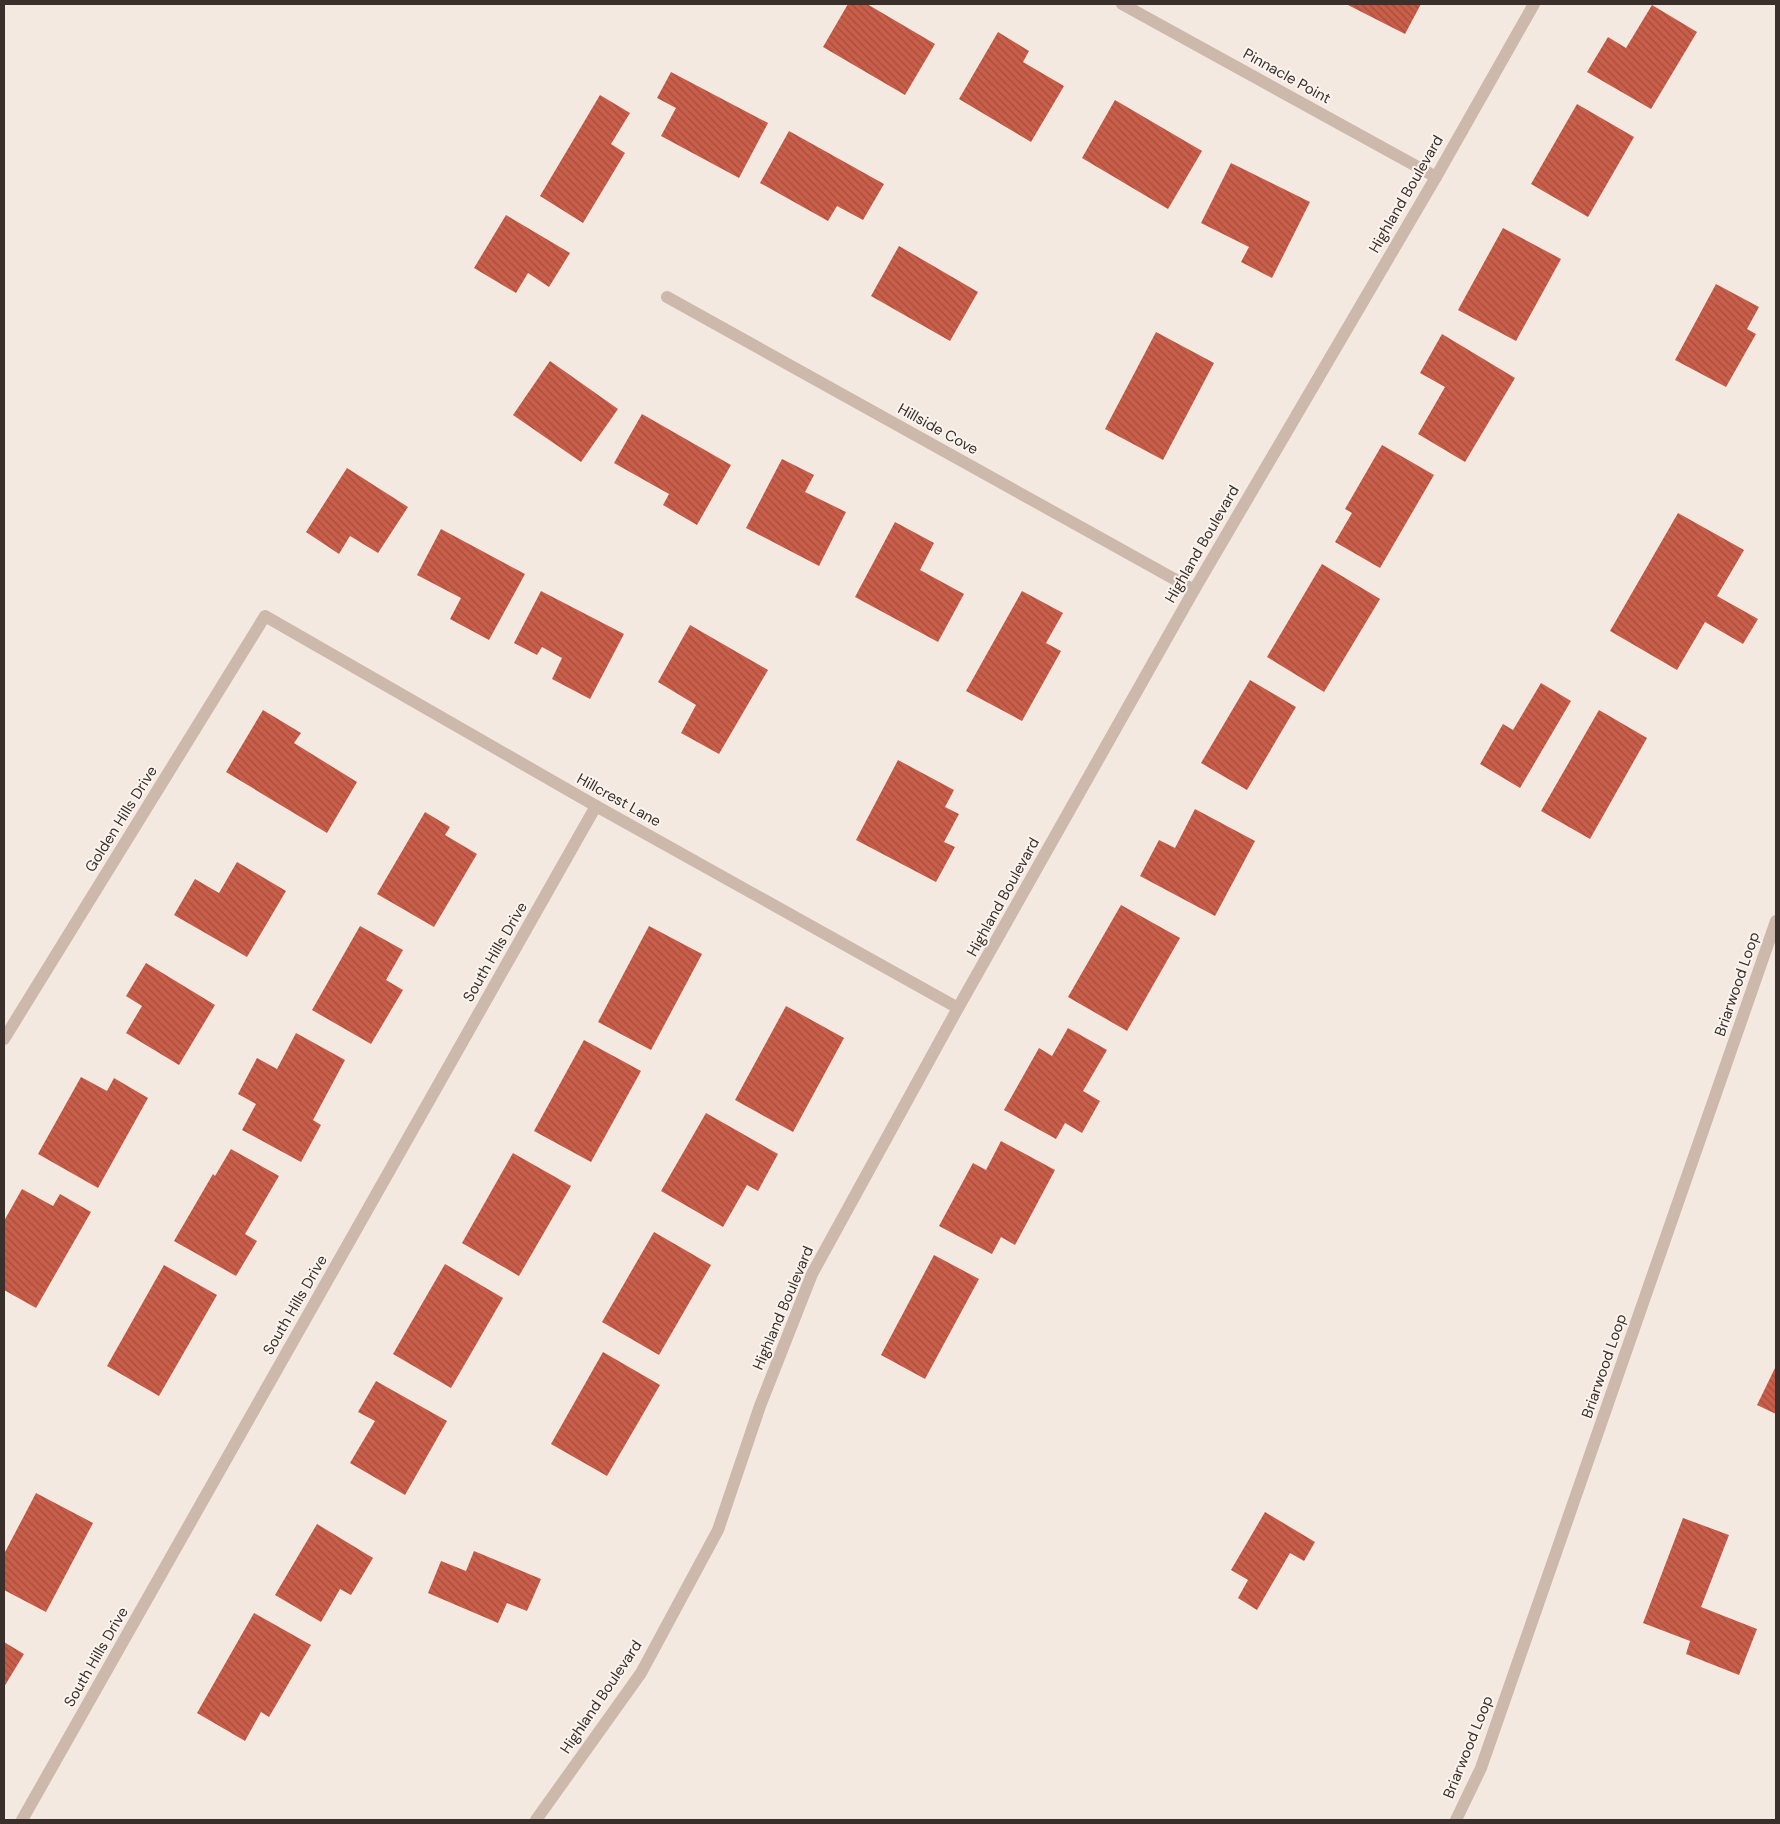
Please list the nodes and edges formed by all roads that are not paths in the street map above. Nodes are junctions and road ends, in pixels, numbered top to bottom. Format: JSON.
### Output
{"nodes":[{"id":1,"x":1122,"y":4,"type":"edge"},
{"id":2,"x":1534,"y":4,"type":"edge"},
{"id":3,"x":1436,"y":177,"type":"junction"},
{"id":4,"x":667,"y":297,"type":"dead end"},
{"id":5,"x":1194,"y":590,"type":"junction"},
{"id":6,"x":266,"y":616,"type":"joint"},
{"id":7,"x":596,"y":806,"type":"junction"},
{"id":8,"x":1776,"y":921,"type":"edge"},
{"id":9,"x":958,"y":1008,"type":"junction"},
{"id":10,"x":4,"y":1039,"type":"edge"},
{"id":11,"x":22,"y":1820,"type":"edge"},
{"id":12,"x":536,"y":1820,"type":"edge"},
{"id":13,"x":1456,"y":1820,"type":"edge"}],
"edges":[{"from":1,"to":3,"type":"street","name":"Pinnacle Point"},
{"from":2,"to":3,"type":"street","name":"Highland Boulevard"},
{"from":3,"to":5,"type":"street","name":"Highland Boulevard"},
{"from":4,"to":5,"type":"street","name":"Hillside Cove"},
{"from":5,"to":9,"type":"street","name":"Highland Boulevard"},
{"from":6,"to":7,"type":"street","name":"Hillcrest Lane"},
{"from":6,"to":10,"type":"street","name":"Golden Hills Drive"},
{"from":7,"to":9,"type":"street","name":"Hillcrest Lane"},
{"from":7,"to":11,"type":"street","name":"South Hills Drive"},
{"from":8,"to":13,"type":"street","name":"Briarwood Loop"},
{"from":9,"to":12,"type":"street","name":"Highland Boulevard"}]}
